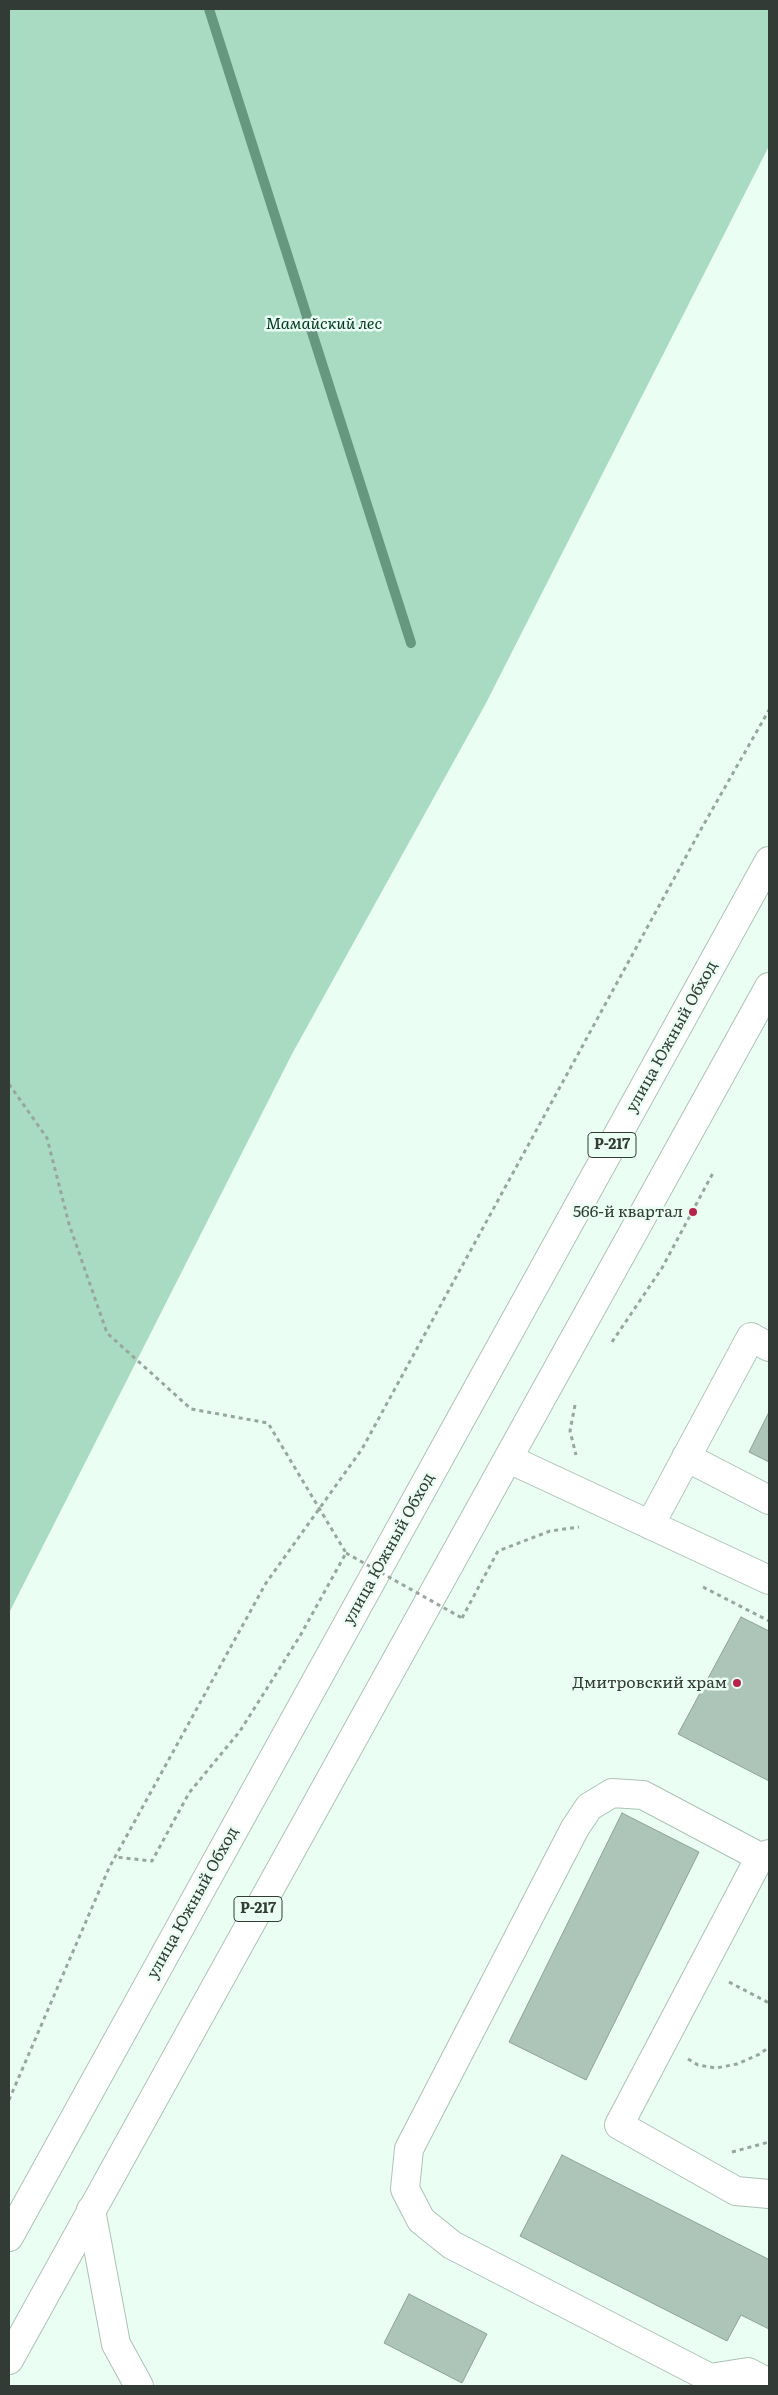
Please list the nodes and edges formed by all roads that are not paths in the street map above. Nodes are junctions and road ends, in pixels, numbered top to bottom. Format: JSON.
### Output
{"nodes":[{"id":1,"x":769,"y":861,"type":"edge"},
{"id":2,"x":769,"y":987,"type":"edge"},
{"id":3,"x":769,"y":1347,"type":"edge"},
{"id":4,"x":686,"y":1458,"type":"junction"},
{"id":5,"x":509,"y":1459,"type":"junction"},
{"id":6,"x":769,"y":1500,"type":"edge"},
{"id":7,"x":650,"y":1525,"type":"junction"},
{"id":8,"x":769,"y":1580,"type":"edge"},
{"id":9,"x":765,"y":1856,"type":"edge"},
{"id":10,"x":769,"y":2194,"type":"edge"},
{"id":11,"x":91,"y":2210,"type":"junction"},
{"id":12,"x":9,"y":2237,"type":"edge"},
{"id":13,"x":9,"y":2360,"type":"edge"},
{"id":14,"x":769,"y":2383,"type":"edge"},
{"id":15,"x":139,"y":2386,"type":"edge"}],
"edges":[{"from":1,"to":12,"type":"main road","name":"улица Южный Обход","number":"Р-217"},
{"from":2,"to":5,"type":"main road","number":"Р-217"},
{"from":3,"to":4,"type":"main road"},
{"from":4,"to":6,"type":"main road"},
{"from":4,"to":7,"type":"main road"},
{"from":5,"to":7,"type":"main road"},
{"from":5,"to":11,"type":"main road","number":"Р-217"},
{"from":7,"to":8,"type":"main road"},
{"from":9,"to":10,"type":"main road"},
{"from":9,"to":14,"type":"main road"},
{"from":11,"to":13,"type":"main road","number":"Р-217"},
{"from":11,"to":15,"type":"main road"}]}
